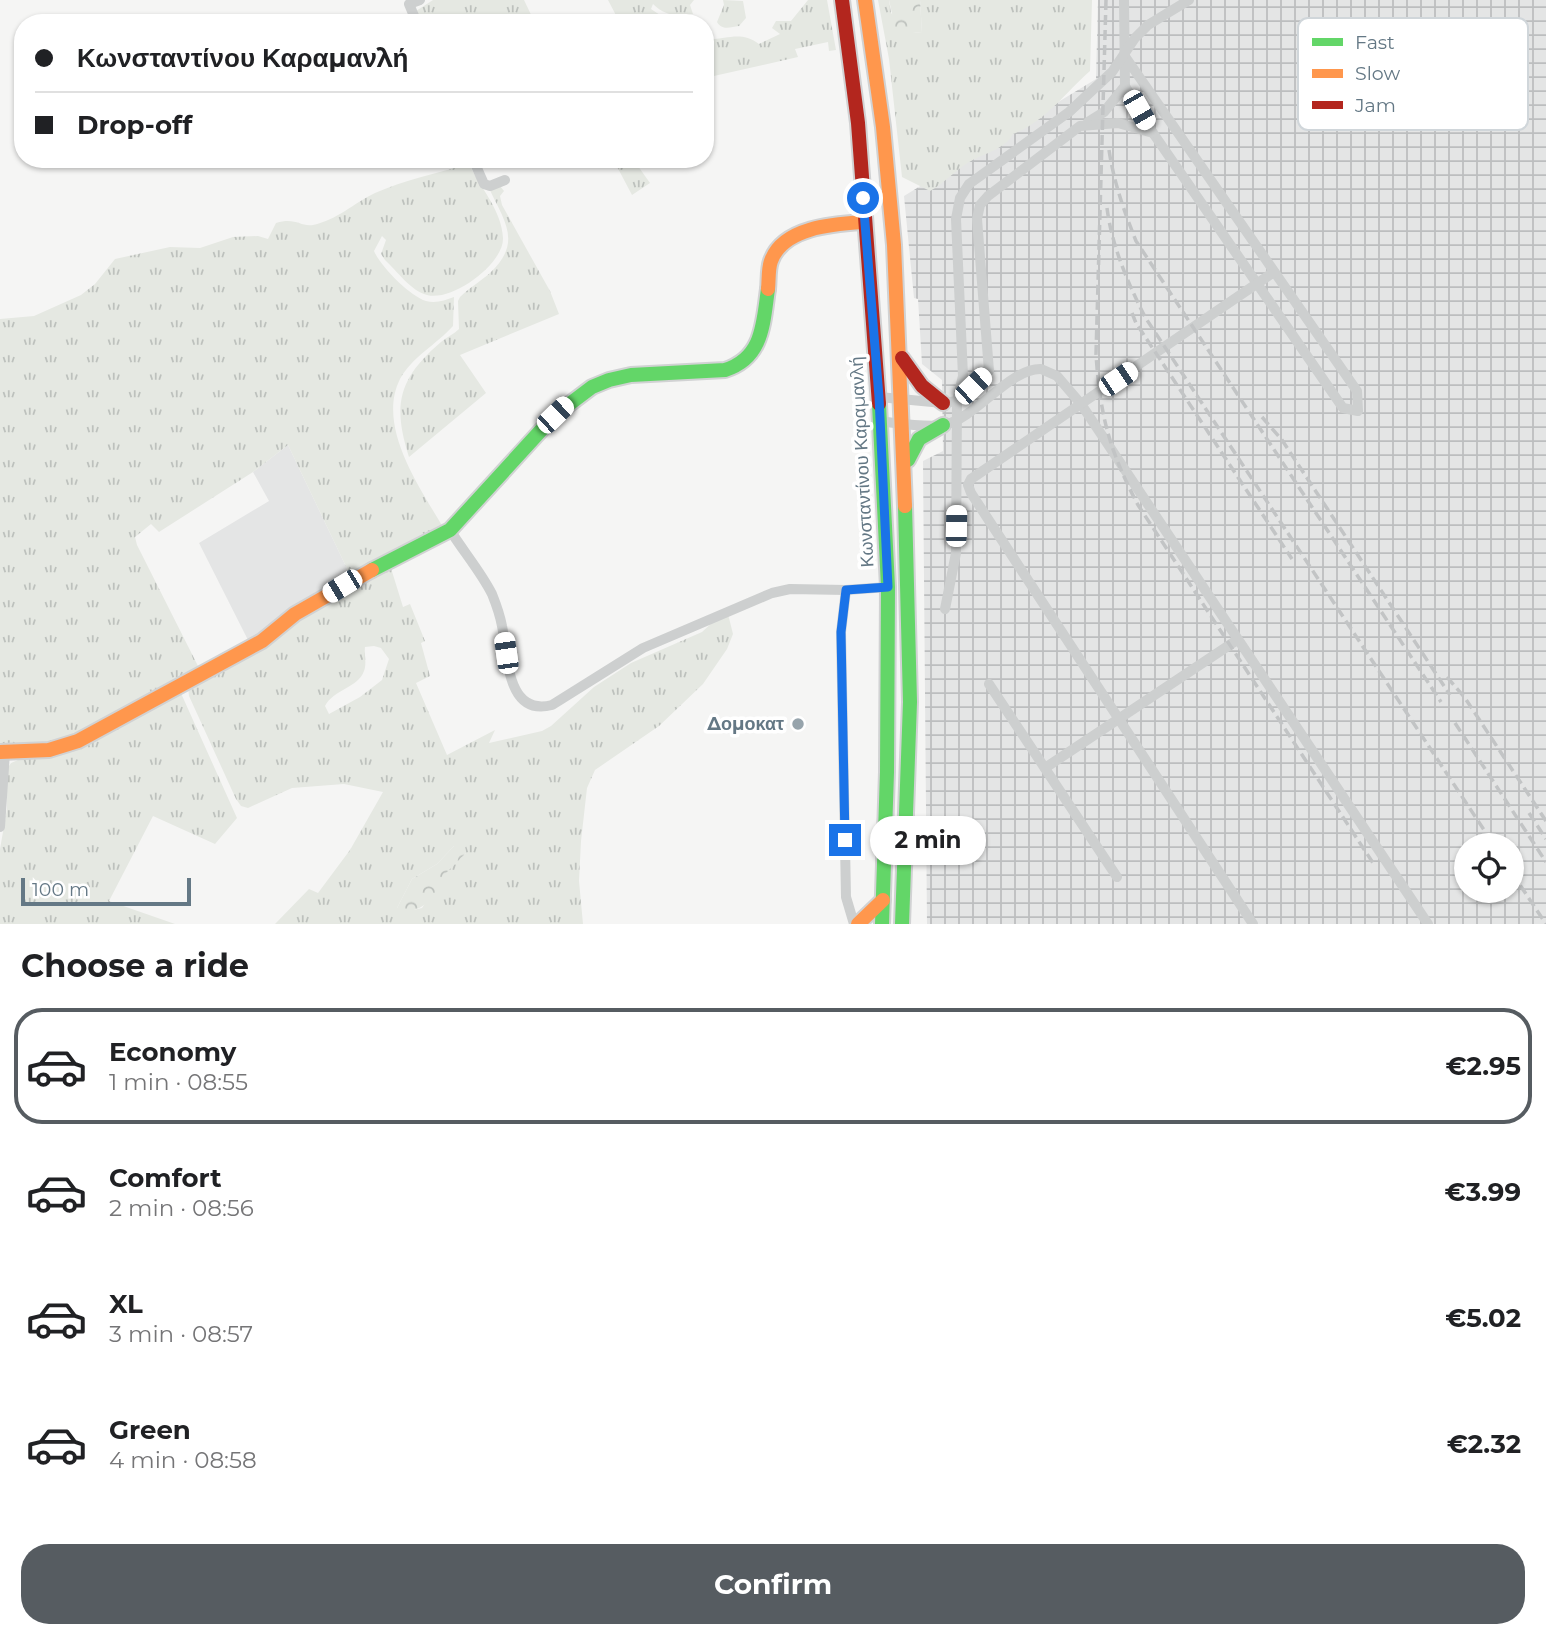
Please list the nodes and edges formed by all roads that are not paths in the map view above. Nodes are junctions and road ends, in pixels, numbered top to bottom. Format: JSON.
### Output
{"nodes":[{"id":1,"x":421,"y":0,"type":"edge"},
{"id":2,"x":842,"y":0,"type":"edge"},
{"id":3,"x":866,"y":0,"type":"edge"},
{"id":4,"x":1124,"y":0,"type":"edge"},
{"id":5,"x":1189,"y":0,"type":"edge"},
{"id":6,"x":413,"y":14,"type":"edge"},
{"id":7,"x":1124,"y":55,"type":"junction"},
{"id":8,"x":1125,"y":86,"type":"junction"},
{"id":9,"x":1080,"y":125,"type":"junction"},
{"id":10,"x":1153,"y":133,"type":"junction"},
{"id":11,"x":477,"y":168,"type":"edge"},
{"id":12,"x":505,"y":180,"type":"dead end"},
{"id":13,"x":864,"y":222,"type":"junction"},
{"id":14,"x":1274,"y":272,"type":"junction"},
{"id":15,"x":1257,"y":285,"type":"junction"},
{"id":16,"x":901,"y":354,"type":"junction"},
{"id":17,"x":879,"y":397,"type":"junction"},
{"id":18,"x":901,"y":400,"type":"junction"},
{"id":19,"x":950,"y":402,"type":"junction"},
{"id":20,"x":1081,"y":404,"type":"junction"},
{"id":21,"x":958,"y":419,"type":"junction"},
{"id":22,"x":879,"y":421,"type":"junction"},
{"id":23,"x":902,"y":423,"type":"junction"},
{"id":24,"x":943,"y":425,"type":"junction"},
{"id":25,"x":905,"y":468,"type":"junction"},
{"id":26,"x":450,"y":530,"type":"junction"},
{"id":27,"x":888,"y":587,"type":"junction"},
{"id":28,"x":846,"y":590,"type":"junction"},
{"id":29,"x":945,"y":609,"type":"dead end"},
{"id":30,"x":1237,"y":640,"type":"junction"},
{"id":31,"x":989,"y":684,"type":"dead end"},
{"id":32,"x":1120,"y":720,"type":"junction"},
{"id":33,"x":3,"y":752,"type":"edge"},
{"id":34,"x":1045,"y":768,"type":"junction"},
{"id":35,"x":0,"y":827,"type":"edge"},
{"id":36,"x":1117,"y":877,"type":"dead end"},
{"id":37,"x":883,"y":900,"type":"junction"},
{"id":38,"x":856,"y":924,"type":"edge"},
{"id":39,"x":882,"y":924,"type":"edge"},
{"id":40,"x":902,"y":924,"type":"edge"},
{"id":41,"x":1253,"y":924,"type":"edge"},
{"id":42,"x":1428,"y":924,"type":"edge"}],
"edges":[{"from":1,"to":6,"type":"street"},
{"from":2,"to":13,"type":"main road","name":"Κωνσταντίνου Καραμανλή"},
{"from":3,"to":16,"type":"main road"},
{"from":4,"to":7,"type":"street"},
{"from":5,"to":7,"type":"street"},
{"from":7,"to":8,"type":"street"},
{"from":7,"to":14,"type":"street"},
{"from":7,"to":19,"type":"street"},
{"from":8,"to":9,"type":"street"},
{"from":8,"to":10,"type":"street"},
{"from":9,"to":10,"type":"street"},
{"from":9,"to":19,"type":"street"},
{"from":10,"to":15,"type":"street"},
{"from":11,"to":12,"type":"street"},
{"from":13,"to":17,"type":"main road","name":"Κωνσταντίνου Καραμανλή"},
{"from":13,"to":26,"type":"main road"},
{"from":14,"to":15,"type":"street"},
{"from":14,"to":15,"type":"street"},
{"from":15,"to":20,"type":"street"},
{"from":16,"to":18,"type":"main road"},
{"from":16,"to":19,"type":"main road"},
{"from":17,"to":18,"type":"street"},
{"from":17,"to":22,"type":"main road","name":"Κωνσταντίνου Καραμανλή"},
{"from":18,"to":19,"type":"street"},
{"from":18,"to":23,"type":"main road"},
{"from":19,"to":21,"type":"street"},
{"from":20,"to":21,"type":"street"},
{"from":20,"to":30,"type":"street"},
{"from":20,"to":32,"type":"street"},
{"from":21,"to":24,"type":"street"},
{"from":21,"to":29,"type":"street"},
{"from":22,"to":23,"type":"street"},
{"from":22,"to":27,"type":"main road","name":"Κωνσταντίνου Καραμανλή"},
{"from":23,"to":24,"type":"street"},
{"from":23,"to":25,"type":"main road"},
{"from":24,"to":25,"type":"main road"},
{"from":25,"to":40,"type":"main road"},
{"from":26,"to":28,"type":"street"},
{"from":26,"to":33,"type":"main road"},
{"from":27,"to":28,"type":"street"},
{"from":27,"to":37,"type":"main road","name":"Κωνσταντίνου Καραμανλή"},
{"from":28,"to":38,"type":"street"},
{"from":30,"to":32,"type":"street"},
{"from":30,"to":42,"type":"street"},
{"from":31,"to":34,"type":"street"},
{"from":32,"to":34,"type":"street"},
{"from":32,"to":41,"type":"street"},
{"from":33,"to":35,"type":"street"},
{"from":34,"to":36,"type":"street"},
{"from":37,"to":38,"type":"main road"},
{"from":37,"to":39,"type":"main road","name":"Κωνσταντίνου Καραμανλή"}]}
